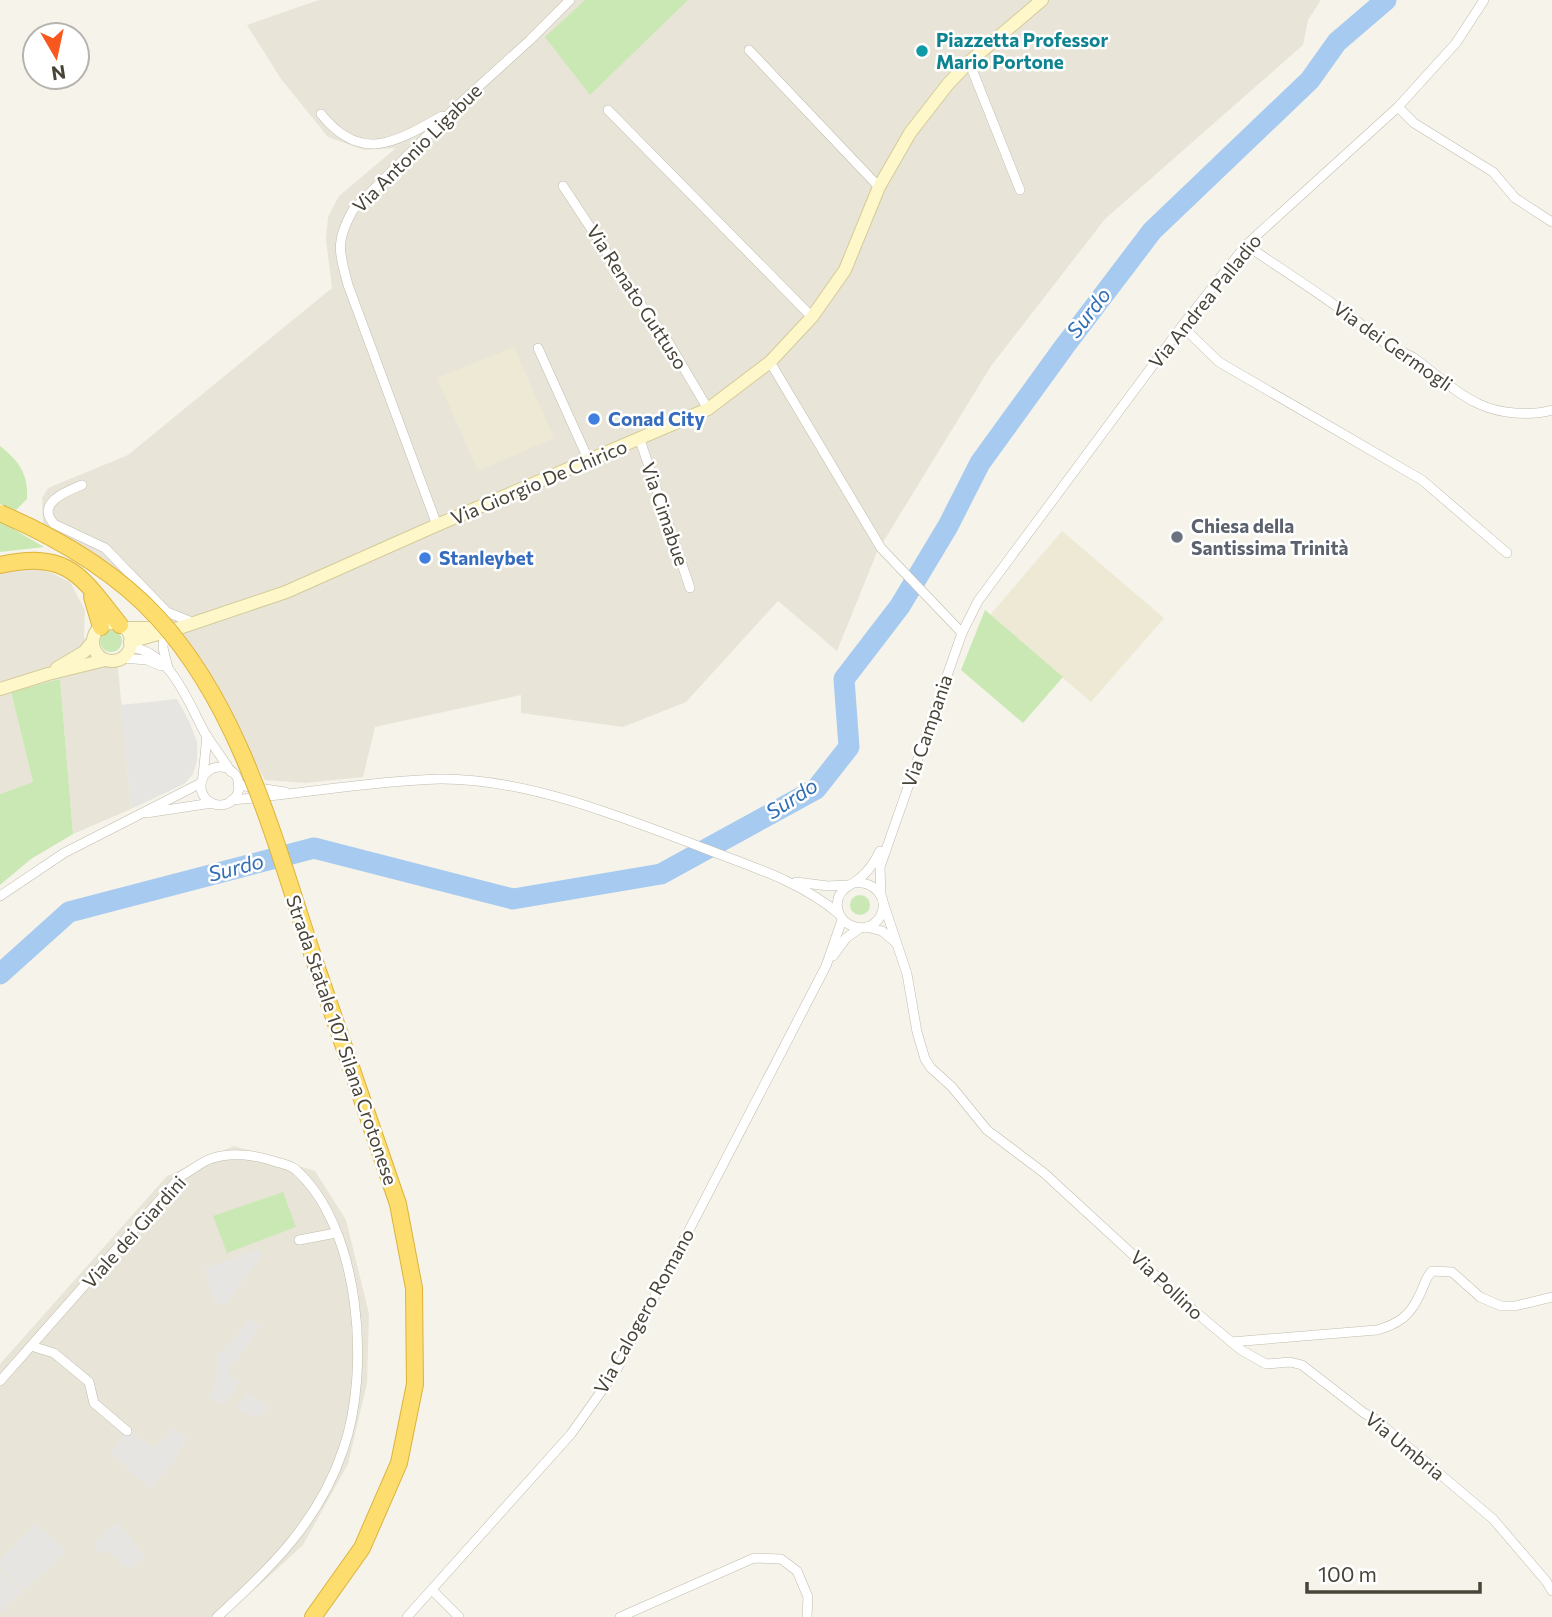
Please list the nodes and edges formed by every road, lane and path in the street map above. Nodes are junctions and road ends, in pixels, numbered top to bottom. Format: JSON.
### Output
{"nodes":[{"id":1,"x":570,"y":0,"type":"edge"},
{"id":2,"x":1484,"y":0,"type":"edge"},
{"id":3,"x":1034,"y":2,"type":"edge"},
{"id":4,"x":749,"y":50,"type":"dead end"},
{"id":5,"x":969,"y":62,"type":"junction"},
{"id":6,"x":1398,"y":107,"type":"junction"},
{"id":7,"x":454,"y":109,"type":"junction"},
{"id":8,"x":608,"y":110,"type":"dead end"},
{"id":9,"x":321,"y":114,"type":"dead end"},
{"id":10,"x":563,"y":186,"type":"dead end"},
{"id":11,"x":879,"y":187,"type":"junction"},
{"id":12,"x":1020,"y":190,"type":"dead end"},
{"id":13,"x":1552,"y":222,"type":"edge"},
{"id":14,"x":1246,"y":245,"type":"junction"},
{"id":15,"x":812,"y":317,"type":"junction"},
{"id":16,"x":1182,"y":327,"type":"junction"},
{"id":17,"x":538,"y":348,"type":"dead end"},
{"id":18,"x":770,"y":362,"type":"junction"},
{"id":19,"x":708,"y":410,"type":"junction"},
{"id":20,"x":1552,"y":410,"type":"edge"},
{"id":21,"x":640,"y":440,"type":"junction"},
{"id":22,"x":589,"y":461,"type":"junction"},
{"id":23,"x":82,"y":485,"type":"dead end"},
{"id":24,"x":0,"y":513,"type":"edge"},
{"id":25,"x":437,"y":525,"type":"junction"},
{"id":26,"x":1507,"y":553,"type":"dead end"},
{"id":27,"x":0,"y":565,"type":"edge"},
{"id":28,"x":90,"y":587,"type":"junction"},
{"id":29,"x":690,"y":588,"type":"dead end"},
{"id":30,"x":188,"y":625,"type":"junction"},
{"id":31,"x":122,"y":626,"type":"junction"},
{"id":32,"x":164,"y":633,"type":"junction"},
{"id":33,"x":962,"y":633,"type":"junction"},
{"id":34,"x":97,"y":634,"type":"junction"},
{"id":35,"x":127,"y":649,"type":"junction"},
{"id":36,"x":105,"y":660,"type":"junction"},
{"id":37,"x":169,"y":670,"type":"junction"},
{"id":38,"x":47,"y":674,"type":"junction"},
{"id":39,"x":0,"y":689,"type":"edge"},
{"id":40,"x":207,"y":736,"type":"junction"},
{"id":41,"x":231,"y":772,"type":"junction"},
{"id":42,"x":202,"y":780,"type":"junction"},
{"id":43,"x":238,"y":785,"type":"junction"},
{"id":44,"x":297,"y":794,"type":"junction"},
{"id":45,"x":232,"y":800,"type":"junction"},
{"id":46,"x":212,"y":803,"type":"junction"},
{"id":47,"x":134,"y":815,"type":"junction"},
{"id":48,"x":893,"y":828,"type":"junction"},
{"id":49,"x":788,"y":880,"type":"junction"},
{"id":50,"x":851,"y":884,"type":"junction"},
{"id":51,"x":0,"y":896,"type":"edge"},
{"id":52,"x":882,"y":899,"type":"junction"},
{"id":53,"x":841,"y":917,"type":"junction"},
{"id":54,"x":863,"y":927,"type":"junction"},
{"id":55,"x":899,"y":946,"type":"junction"},
{"id":56,"x":826,"y":966,"type":"junction"},
{"id":57,"x":335,"y":1233,"type":"junction"},
{"id":58,"x":299,"y":1240,"type":"dead end"},
{"id":59,"x":1552,"y":1297,"type":"edge"},
{"id":60,"x":1231,"y":1342,"type":"junction"},
{"id":61,"x":31,"y":1346,"type":"junction"},
{"id":62,"x":0,"y":1381,"type":"edge"},
{"id":63,"x":127,"y":1431,"type":"dead end"},
{"id":64,"x":432,"y":1590,"type":"junction"},
{"id":65,"x":1552,"y":1591,"type":"edge"},
{"id":66,"x":217,"y":1617,"type":"edge"},
{"id":67,"x":313,"y":1617,"type":"edge"},
{"id":68,"x":407,"y":1617,"type":"edge"},
{"id":69,"x":459,"y":1617,"type":"edge"},
{"id":70,"x":620,"y":1617,"type":"edge"},
{"id":71,"x":807,"y":1617,"type":"edge"}],
"edges":[{"from":1,"to":7,"type":"street","name":"Via Antonio Ligabue"},
{"from":2,"to":6,"type":"street","name":"Via Andrea Palladio"},
{"from":3,"to":5,"type":"main road","name":"Via Giorgio De Chirico"},
{"from":4,"to":11,"type":"street"},
{"from":5,"to":11,"type":"main road","name":"Via Giorgio De Chirico"},
{"from":5,"to":12,"type":"street"},
{"from":6,"to":13,"type":"street"},
{"from":6,"to":14,"type":"street","name":"Via Andrea Palladio"},
{"from":7,"to":9,"type":"street"},
{"from":7,"to":25,"type":"street","name":"Via Antonio Ligabue"},
{"from":8,"to":15,"type":"street"},
{"from":10,"to":19,"type":"street","name":"Via Renato Guttuso"},
{"from":11,"to":15,"type":"main road","name":"Via Giorgio De Chirico"},
{"from":14,"to":16,"type":"street","name":"Via Andrea Palladio"},
{"from":14,"to":20,"type":"street","name":"Via dei Germogli"},
{"from":15,"to":18,"type":"main road","name":"Via Giorgio De Chirico"},
{"from":16,"to":26,"type":"street"},
{"from":16,"to":33,"type":"street","name":"Via Andrea Palladio"},
{"from":17,"to":22,"type":"street"},
{"from":18,"to":19,"type":"main road","name":"Via Giorgio De Chirico"},
{"from":18,"to":33,"type":"street"},
{"from":19,"to":21,"type":"main road","name":"Via Giorgio De Chirico"},
{"from":21,"to":22,"type":"main road","name":"Via Giorgio De Chirico"},
{"from":21,"to":29,"type":"street","name":"Via Cimabue"},
{"from":22,"to":25,"type":"main road","name":"Via Giorgio De Chirico"},
{"from":23,"to":30,"type":"street"},
{"from":24,"to":67,"type":"highway","name":"Strada Statale 107 Silana Crotonese","bridge":true},
{"from":25,"to":30,"type":"main road","name":"Via Giorgio De Chirico"},
{"from":27,"to":28,"type":"highway"},
{"from":28,"to":31,"type":"highway"},
{"from":28,"to":34,"type":"highway"},
{"from":30,"to":31,"type":"main road"},
{"from":30,"to":32,"type":"main road","name":"Via Giorgio De Chirico"},
{"from":31,"to":34,"type":"main road"},
{"from":31,"to":35,"type":"main road"},
{"from":32,"to":35,"type":"main road","name":"Via Giorgio De Chirico"},
{"from":32,"to":37,"type":"street"},
{"from":33,"to":48,"type":"street","name":"Via Campania"},
{"from":34,"to":36,"type":"main road"},
{"from":34,"to":38,"type":"main road"},
{"from":35,"to":36,"type":"main road"},
{"from":35,"to":37,"type":"street"},
{"from":36,"to":38,"type":"main road"},
{"from":37,"to":40,"type":"street"},
{"from":38,"to":39,"type":"main road"},
{"from":40,"to":41,"type":"street"},
{"from":40,"to":42,"type":"street"},
{"from":41,"to":42,"type":"street"},
{"from":41,"to":43,"type":"street"},
{"from":42,"to":46,"type":"street"},
{"from":42,"to":47,"type":"street"},
{"from":43,"to":44,"type":"street"},
{"from":43,"to":45,"type":"street"},
{"from":44,"to":45,"type":"street"},
{"from":44,"to":49,"type":"street"},
{"from":45,"to":46,"type":"street"},
{"from":46,"to":47,"type":"street"},
{"from":47,"to":51,"type":"street"},
{"from":48,"to":50,"type":"street","name":"Via Campania"},
{"from":48,"to":52,"type":"street","name":"Via Campania"},
{"from":49,"to":50,"type":"street"},
{"from":49,"to":53,"type":"street"},
{"from":50,"to":52,"type":"street"},
{"from":50,"to":53,"type":"street"},
{"from":52,"to":54,"type":"street"},
{"from":52,"to":55,"type":"street","name":"Via Pollino"},
{"from":53,"to":54,"type":"street"},
{"from":53,"to":56,"type":"street"},
{"from":54,"to":55,"type":"street"},
{"from":54,"to":56,"type":"street"},
{"from":55,"to":60,"type":"street","name":"Via Pollino"},
{"from":56,"to":64,"type":"street","name":"Via Calogero Romano"},
{"from":57,"to":58,"type":"street"},
{"from":57,"to":61,"type":"street","name":"Viale dei Giardini"},
{"from":57,"to":66,"type":"street","name":"Viale dei Giardini"},
{"from":59,"to":60,"type":"street"},
{"from":60,"to":65,"type":"street","name":"Via Umbria"},
{"from":61,"to":62,"type":"street","name":"Viale dei Giardini"},
{"from":61,"to":63,"type":"street"},
{"from":64,"to":68,"type":"street","name":"Via Calogero Romano"},
{"from":64,"to":69,"type":"street"},
{"from":70,"to":71,"type":"street"}]}
